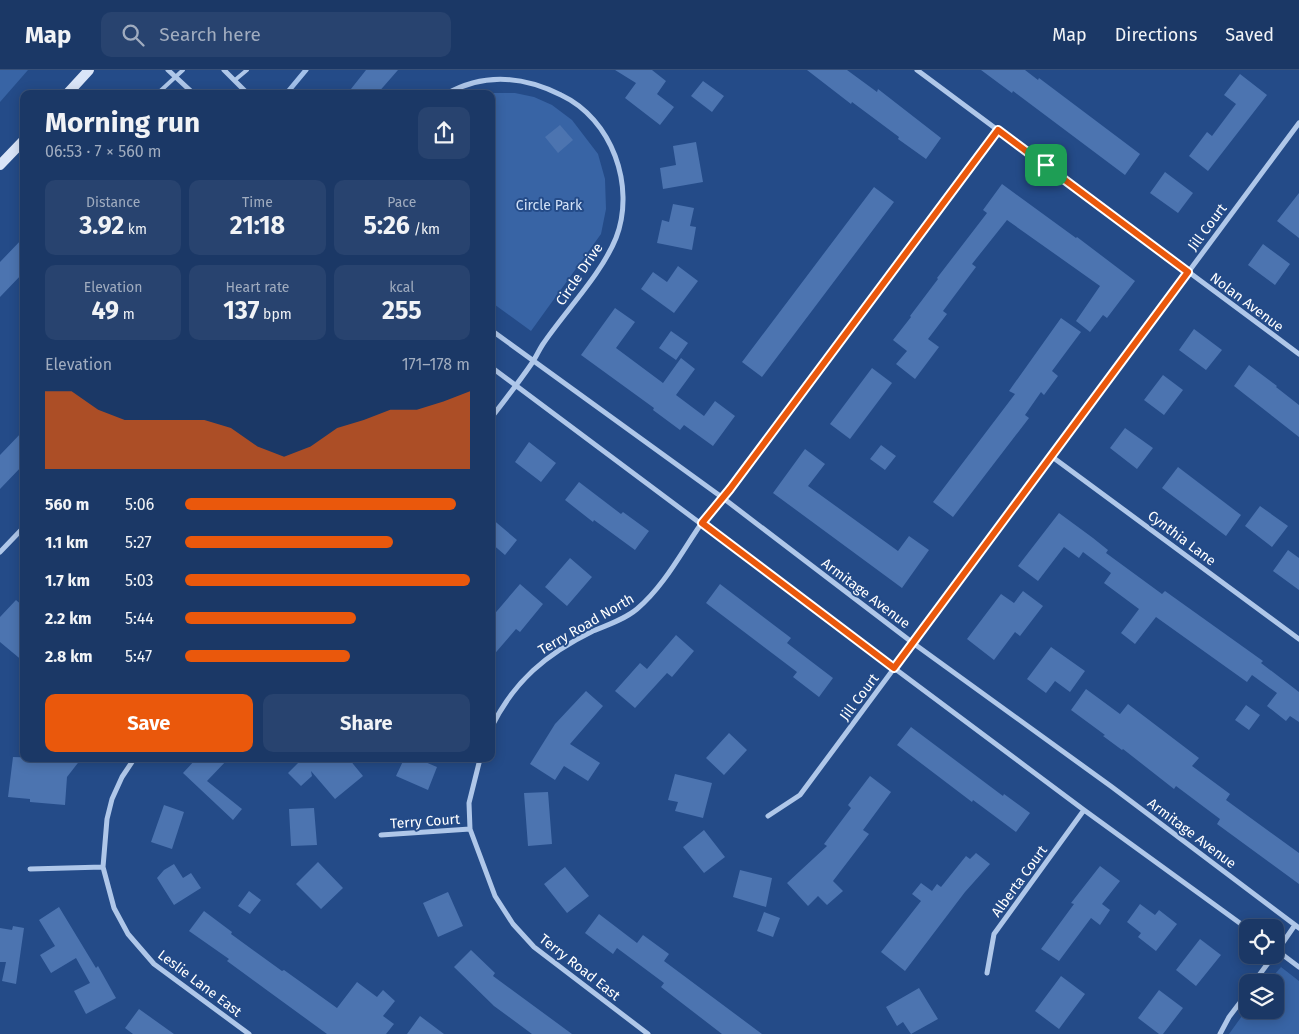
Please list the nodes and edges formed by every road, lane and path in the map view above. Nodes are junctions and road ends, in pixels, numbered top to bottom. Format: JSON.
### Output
{"nodes":[{"id":1,"x":90,"y":70,"type":"edge"},
{"id":2,"x":168,"y":70,"type":"edge"},
{"id":3,"x":183,"y":70,"type":"edge"},
{"id":4,"x":224,"y":70,"type":"edge"},
{"id":5,"x":247,"y":70,"type":"edge"},
{"id":6,"x":917,"y":70,"type":"edge"},
{"id":7,"x":176,"y":77,"type":"junction"},
{"id":8,"x":235,"y":80,"type":"junction"},
{"id":9,"x":71,"y":90,"type":"edge"},
{"id":10,"x":161,"y":90,"type":"edge"},
{"id":11,"x":190,"y":90,"type":"edge"},
{"id":12,"x":244,"y":90,"type":"edge"},
{"id":13,"x":453,"y":90,"type":"edge"},
{"id":14,"x":1299,"y":123,"type":"edge"},
{"id":15,"x":998,"y":130,"type":"junction"},
{"id":16,"x":20,"y":144,"type":"edge"},
{"id":17,"x":0,"y":165,"type":"edge"},
{"id":18,"x":1188,"y":272,"type":"junction"},
{"id":19,"x":495,"y":333,"type":"edge"},
{"id":20,"x":1299,"y":354,"type":"edge"},
{"id":21,"x":533,"y":362,"type":"junction"},
{"id":22,"x":495,"y":370,"type":"edge"},
{"id":23,"x":515,"y":385,"type":"junction"},
{"id":24,"x":495,"y":412,"type":"edge"},
{"id":25,"x":1051,"y":456,"type":"junction"},
{"id":26,"x":723,"y":498,"type":"junction"},
{"id":27,"x":702,"y":523,"type":"junction"},
{"id":28,"x":20,"y":530,"type":"edge"},
{"id":29,"x":0,"y":552,"type":"edge"},
{"id":30,"x":1299,"y":639,"type":"edge"},
{"id":31,"x":913,"y":643,"type":"junction"},
{"id":32,"x":894,"y":668,"type":"junction"},
{"id":33,"x":495,"y":720,"type":"edge"},
{"id":34,"x":132,"y":762,"type":"edge"},
{"id":35,"x":479,"y":762,"type":"edge"},
{"id":36,"x":1084,"y":810,"type":"junction"},
{"id":37,"x":768,"y":816,"type":"dead end"},
{"id":38,"x":470,"y":829,"type":"junction"},
{"id":39,"x":381,"y":835,"type":"dead end"},
{"id":40,"x":103,"y":867,"type":"junction"},
{"id":41,"x":30,"y":868,"type":"dead end"},
{"id":42,"x":1239,"y":922,"type":"edge"},
{"id":43,"x":1297,"y":926,"type":"edge"},
{"id":44,"x":1284,"y":941,"type":"edge"},
{"id":45,"x":1284,"y":958,"type":"edge"},
{"id":46,"x":1299,"y":968,"type":"edge"},
{"id":47,"x":987,"y":973,"type":"dead end"},
{"id":48,"x":1239,"y":1004,"type":"edge"},
{"id":49,"x":249,"y":1034,"type":"edge"},
{"id":50,"x":648,"y":1034,"type":"edge"},
{"id":51,"x":1220,"y":1034,"type":"edge"}],
"edges":[{"from":1,"to":9,"type":"street"},
{"from":2,"to":7,"type":"street"},
{"from":3,"to":7,"type":"lane"},
{"from":4,"to":8,"type":"street"},
{"from":5,"to":8,"type":"lane"},
{"from":6,"to":15,"type":"street","name":"Nolan Avenue"},
{"from":7,"to":10,"type":"lane"},
{"from":7,"to":11,"type":"street"},
{"from":8,"to":12,"type":"street"},
{"from":13,"to":21,"type":"street","name":"Circle Drive"},
{"from":14,"to":18,"type":"street","name":"Jill Court"},
{"from":15,"to":18,"type":"street","name":"Nolan Avenue"},
{"from":15,"to":26,"type":"street","name":"Terry Road North"},
{"from":16,"to":17,"type":"street"},
{"from":18,"to":20,"type":"street","name":"Nolan Avenue"},
{"from":18,"to":25,"type":"street","name":"Jill Court"},
{"from":19,"to":21,"type":"street","name":"Armitage Avenue"},
{"from":21,"to":23,"type":"street","name":"Circle Drive"},
{"from":21,"to":26,"type":"street","name":"Armitage Avenue"},
{"from":22,"to":23,"type":"street"},
{"from":23,"to":24,"type":"street","name":"Circle Drive"},
{"from":23,"to":27,"type":"street"},
{"from":25,"to":30,"type":"street","name":"Cynthia Lane"},
{"from":25,"to":31,"type":"street","name":"Jill Court"},
{"from":26,"to":27,"type":"street","name":"Terry Road North"},
{"from":26,"to":31,"type":"street","name":"Armitage Avenue"},
{"from":27,"to":32,"type":"street"},
{"from":27,"to":33,"type":"street","name":"Terry Road North"},
{"from":28,"to":29,"type":"street"},
{"from":31,"to":32,"type":"street","name":"Jill Court"},
{"from":31,"to":43,"type":"street","name":"Armitage Avenue"},
{"from":32,"to":36,"type":"street"},
{"from":32,"to":37,"type":"street","name":"Jill Court"},
{"from":34,"to":40,"type":"street","name":"Leslie Lane East"},
{"from":35,"to":38,"type":"street"},
{"from":36,"to":42,"type":"street"},
{"from":36,"to":47,"type":"street","name":"Alberta Court"},
{"from":38,"to":39,"type":"street","name":"Terry Court"},
{"from":38,"to":50,"type":"street","name":"Terry Road East"},
{"from":40,"to":41,"type":"street"},
{"from":40,"to":49,"type":"street","name":"Leslie Lane East"},
{"from":43,"to":44,"type":"street"},
{"from":45,"to":46,"type":"street"},
{"from":48,"to":51,"type":"street"}]}
